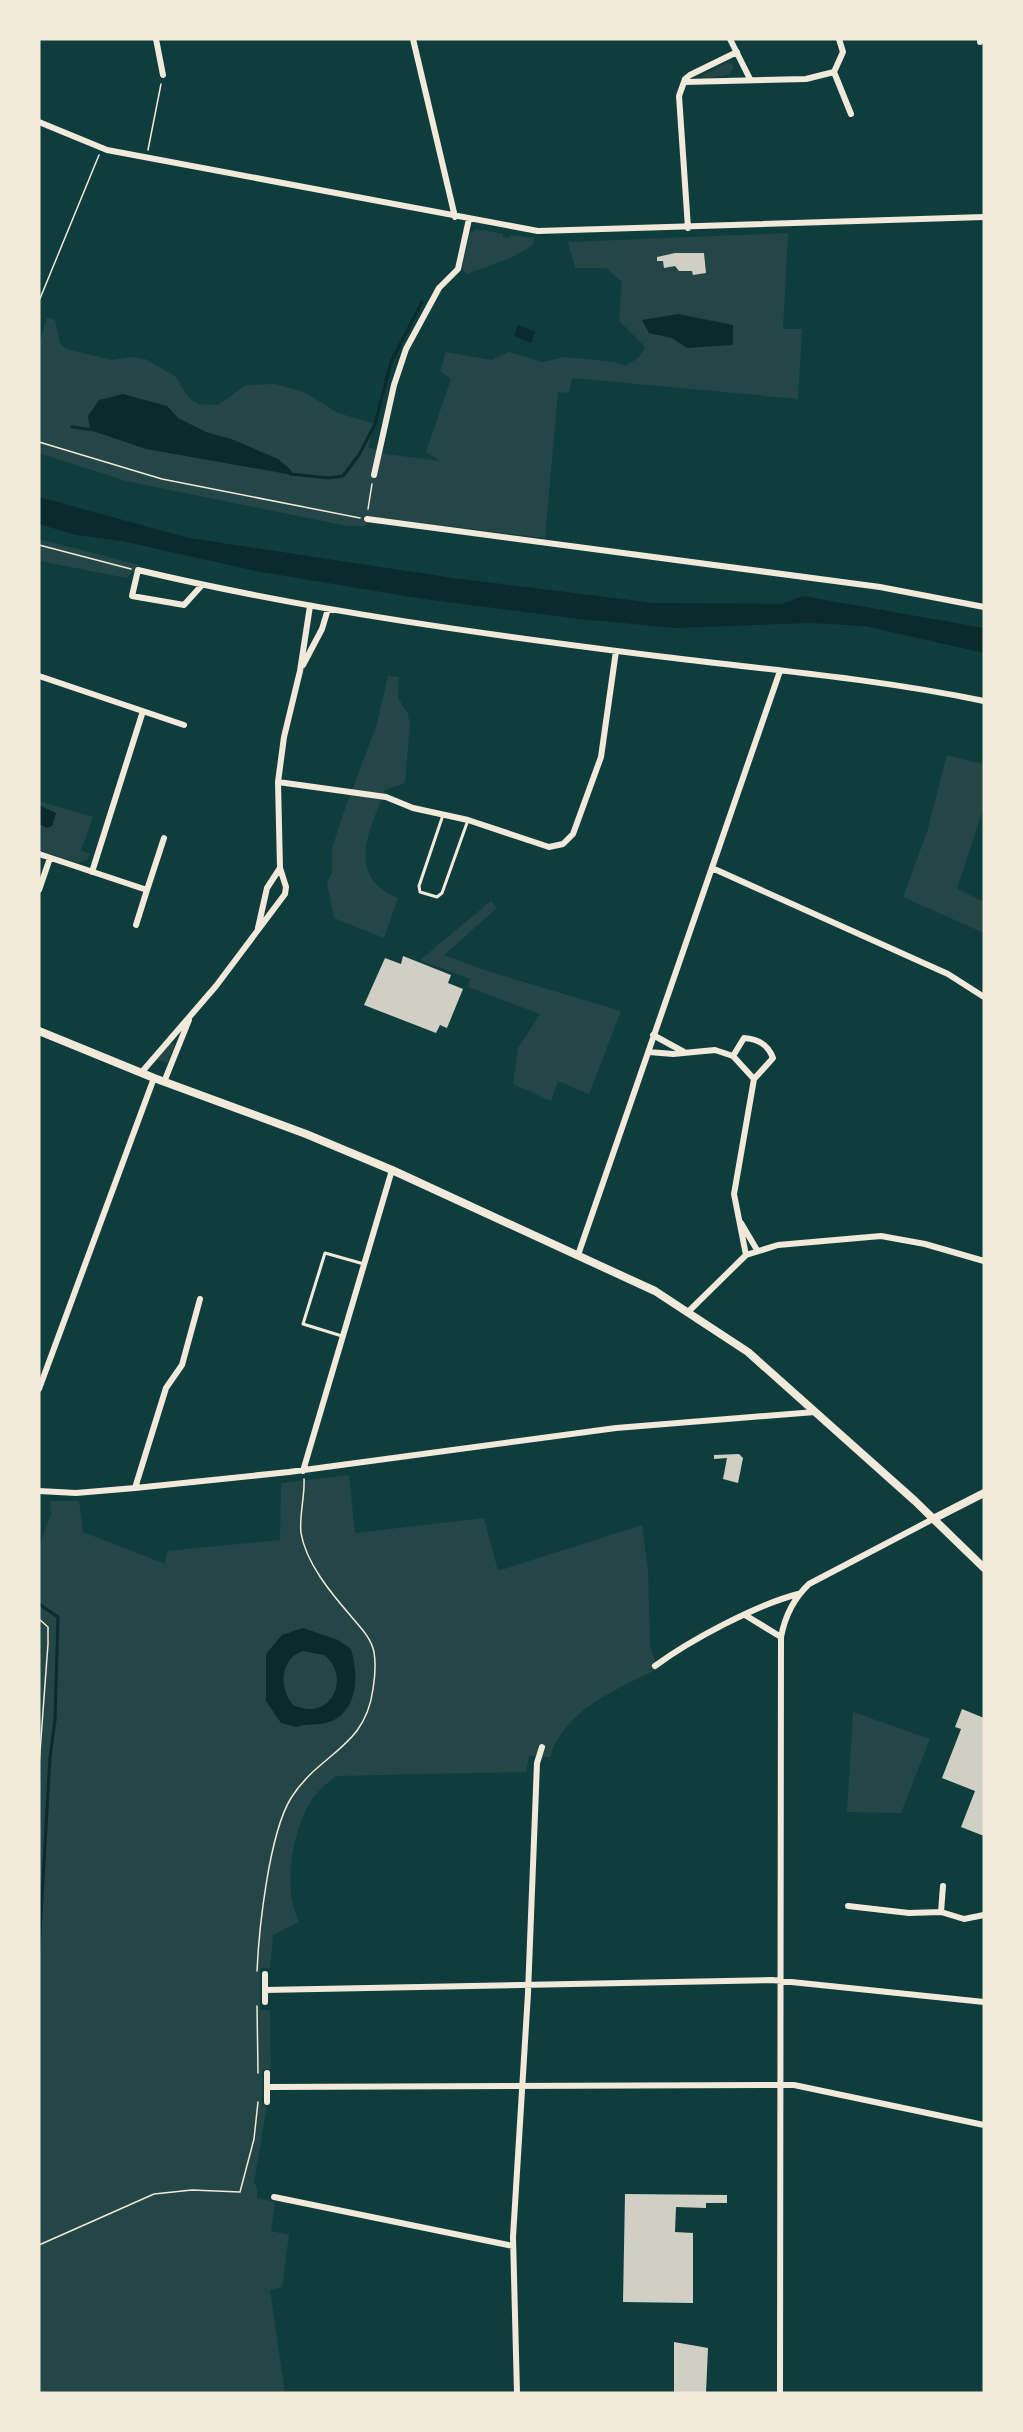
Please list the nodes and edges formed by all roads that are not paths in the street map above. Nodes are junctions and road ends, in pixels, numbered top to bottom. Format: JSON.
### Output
{"nodes":[{"id":1,"x":156,"y":39,"type":"edge"},
{"id":2,"x":413,"y":39,"type":"edge"},
{"id":3,"x":730,"y":39,"type":"edge"},
{"id":4,"x":839,"y":39,"type":"edge"},
{"id":5,"x":737,"y":52,"type":"junction"},
{"id":6,"x":834,"y":72,"type":"junction"},
{"id":7,"x":163,"y":75,"type":"road end"},
{"id":8,"x":750,"y":79,"type":"junction"},
{"id":9,"x":685,"y":82,"type":"junction"},
{"id":10,"x":851,"y":114,"type":"dead end"},
{"id":11,"x":39,"y":122,"type":"edge"},
{"id":12,"x":455,"y":217,"type":"junction"},
{"id":13,"x":984,"y":217,"type":"edge"},
{"id":14,"x":468,"y":219,"type":"junction"},
{"id":15,"x":688,"y":228,"type":"junction"},
{"id":16,"x":374,"y":474,"type":"road end"},
{"id":17,"x":367,"y":519,"type":"road end"},
{"id":18,"x":202,"y":585,"type":"junction"},
{"id":19,"x":310,"y":606,"type":"junction"},
{"id":20,"x":984,"y":607,"type":"edge"},
{"id":21,"x":328,"y":609,"type":"junction"},
{"id":22,"x":615,"y":651,"type":"junction"},
{"id":23,"x":300,"y":671,"type":"junction"},
{"id":24,"x":780,"y":671,"type":"junction"},
{"id":25,"x":39,"y":676,"type":"edge"},
{"id":26,"x":984,"y":700,"type":"edge"},
{"id":27,"x":143,"y":711,"type":"junction"},
{"id":28,"x":184,"y":725,"type":"dead end"},
{"id":29,"x":278,"y":783,"type":"junction"},
{"id":30,"x":443,"y":815,"type":"junction"},
{"id":31,"x":468,"y":820,"type":"junction"},
{"id":32,"x":164,"y":838,"type":"dead end"},
{"id":33,"x":39,"y":854,"type":"edge"},
{"id":34,"x":50,"y":858,"type":"junction"},
{"id":35,"x":280,"y":868,"type":"junction"},
{"id":36,"x":711,"y":868,"type":"junction"},
{"id":37,"x":92,"y":872,"type":"junction"},
{"id":38,"x":39,"y":890,"type":"edge"},
{"id":39,"x":147,"y":890,"type":"junction"},
{"id":40,"x":136,"y":925,"type":"dead end"},
{"id":41,"x":258,"y":928,"type":"junction"},
{"id":42,"x":984,"y":997,"type":"edge"},
{"id":43,"x":191,"y":1014,"type":"junction"},
{"id":44,"x":40,"y":1033,"type":"edge"},
{"id":45,"x":653,"y":1035,"type":"junction"},
{"id":46,"x":649,"y":1052,"type":"junction"},
{"id":47,"x":684,"y":1052,"type":"junction"},
{"id":48,"x":733,"y":1056,"type":"junction"},
{"id":49,"x":141,"y":1073,"type":"junction"},
{"id":50,"x":154,"y":1078,"type":"junction"},
{"id":51,"x":754,"y":1079,"type":"junction"},
{"id":52,"x":164,"y":1082,"type":"junction"},
{"id":53,"x":392,"y":1170,"type":"junction"},
{"id":54,"x":739,"y":1220,"type":"junction"},
{"id":55,"x":757,"y":1250,"type":"junction"},
{"id":56,"x":578,"y":1255,"type":"junction"},
{"id":57,"x":746,"y":1255,"type":"junction"},
{"id":58,"x":984,"y":1261,"type":"edge"},
{"id":59,"x":365,"y":1265,"type":"junction"},
{"id":60,"x":200,"y":1299,"type":"dead end"},
{"id":61,"x":689,"y":1311,"type":"junction"},
{"id":62,"x":344,"y":1336,"type":"junction"},
{"id":63,"x":39,"y":1389,"type":"edge"},
{"id":64,"x":815,"y":1412,"type":"junction"},
{"id":65,"x":303,"y":1471,"type":"junction"},
{"id":66,"x":135,"y":1488,"type":"junction"},
{"id":67,"x":39,"y":1491,"type":"edge"},
{"id":68,"x":984,"y":1493,"type":"edge"},
{"id":69,"x":933,"y":1519,"type":"junction"},
{"id":70,"x":984,"y":1568,"type":"edge"},
{"id":71,"x":798,"y":1594,"type":"junction"},
{"id":72,"x":746,"y":1616,"type":"junction"},
{"id":73,"x":781,"y":1637,"type":"junction"},
{"id":74,"x":655,"y":1666,"type":"dead end"},
{"id":75,"x":542,"y":1747,"type":"dead end"},
{"id":76,"x":943,"y":1886,"type":"dead end"},
{"id":77,"x":848,"y":1906,"type":"dead end"},
{"id":78,"x":941,"y":1912,"type":"junction"},
{"id":79,"x":984,"y":1915,"type":"edge"},
{"id":80,"x":265,"y":1974,"type":"dead end"},
{"id":81,"x":780,"y":1981,"type":"junction"},
{"id":82,"x":528,"y":1984,"type":"junction"},
{"id":83,"x":265,"y":1990,"type":"junction"},
{"id":84,"x":265,"y":2002,"type":"dead end"},
{"id":85,"x":984,"y":2002,"type":"edge"},
{"id":86,"x":267,"y":2073,"type":"dead end"},
{"id":87,"x":780,"y":2085,"type":"junction"},
{"id":88,"x":267,"y":2087,"type":"junction"},
{"id":89,"x":522,"y":2087,"type":"junction"},
{"id":90,"x":267,"y":2102,"type":"dead end"},
{"id":91,"x":984,"y":2125,"type":"edge"},
{"id":92,"x":274,"y":2197,"type":"dead end"},
{"id":93,"x":513,"y":2246,"type":"junction"},
{"id":94,"x":518,"y":2393,"type":"edge"},
{"id":95,"x":780,"y":2393,"type":"edge"}],
"edges":[{"from":1,"to":7,"type":"street"},
{"from":2,"to":12,"type":"street"},
{"from":3,"to":5,"type":"street"},
{"from":4,"to":6,"type":"street"},
{"from":5,"to":8,"type":"street"},
{"from":5,"to":9,"type":"street"},
{"from":6,"to":8,"type":"street"},
{"from":6,"to":10,"type":"street"},
{"from":8,"to":9,"type":"street"},
{"from":9,"to":15,"type":"street"},
{"from":11,"to":12,"type":"street"},
{"from":12,"to":14,"type":"street"},
{"from":13,"to":15,"type":"street"},
{"from":14,"to":15,"type":"street"},
{"from":14,"to":16,"type":"street"},
{"from":17,"to":20,"type":"street"},
{"from":18,"to":18,"type":"street"},
{"from":18,"to":19,"type":"street"},
{"from":19,"to":21,"type":"street"},
{"from":19,"to":23,"type":"street"},
{"from":21,"to":22,"type":"street"},
{"from":21,"to":23,"type":"street"},
{"from":22,"to":24,"type":"street"},
{"from":22,"to":31,"type":"street"},
{"from":23,"to":29,"type":"street"},
{"from":24,"to":26,"type":"street"},
{"from":24,"to":36,"type":"street"},
{"from":25,"to":27,"type":"street"},
{"from":27,"to":28,"type":"street"},
{"from":27,"to":37,"type":"street"},
{"from":29,"to":30,"type":"street"},
{"from":29,"to":35,"type":"street"},
{"from":30,"to":31,"type":"street"},
{"from":30,"to":31,"type":"lane"},
{"from":32,"to":39,"type":"street"},
{"from":33,"to":34,"type":"street"},
{"from":34,"to":37,"type":"street"},
{"from":34,"to":38,"type":"street"},
{"from":35,"to":41,"type":"street"},
{"from":35,"to":41,"type":"street"},
{"from":36,"to":42,"type":"street"},
{"from":36,"to":45,"type":"street"},
{"from":37,"to":39,"type":"street"},
{"from":39,"to":40,"type":"street"},
{"from":41,"to":43,"type":"street"},
{"from":43,"to":49,"type":"street"},
{"from":43,"to":52,"type":"street"},
{"from":44,"to":49,"type":"main road"},
{"from":45,"to":46,"type":"street"},
{"from":45,"to":47,"type":"street"},
{"from":46,"to":47,"type":"street"},
{"from":46,"to":56,"type":"street"},
{"from":47,"to":48,"type":"street"},
{"from":48,"to":51,"type":"street"},
{"from":48,"to":51,"type":"street"},
{"from":49,"to":50,"type":"main road"},
{"from":50,"to":52,"type":"main road"},
{"from":50,"to":63,"type":"street"},
{"from":51,"to":54,"type":"street"},
{"from":52,"to":53,"type":"main road"},
{"from":53,"to":56,"type":"main road"},
{"from":53,"to":59,"type":"street"},
{"from":54,"to":55,"type":"street"},
{"from":54,"to":57,"type":"street"},
{"from":55,"to":57,"type":"street"},
{"from":55,"to":58,"type":"street"},
{"from":56,"to":61,"type":"main road"},
{"from":57,"to":61,"type":"street"},
{"from":59,"to":62,"type":"street"},
{"from":59,"to":62,"type":"lane"},
{"from":60,"to":66,"type":"street"},
{"from":61,"to":64,"type":"main road"},
{"from":62,"to":65,"type":"street"},
{"from":64,"to":65,"type":"street"},
{"from":64,"to":69,"type":"main road"},
{"from":65,"to":66,"type":"street"},
{"from":66,"to":67,"type":"street"},
{"from":68,"to":69,"type":"street"},
{"from":69,"to":70,"type":"main road"},
{"from":69,"to":71,"type":"street"},
{"from":71,"to":72,"type":"street"},
{"from":71,"to":73,"type":"street"},
{"from":72,"to":73,"type":"street"},
{"from":72,"to":74,"type":"street"},
{"from":73,"to":81,"type":"street"},
{"from":75,"to":82,"type":"street"},
{"from":76,"to":78,"type":"street"},
{"from":77,"to":78,"type":"street"},
{"from":78,"to":79,"type":"street"},
{"from":80,"to":83,"type":"street"},
{"from":81,"to":82,"type":"street"},
{"from":81,"to":85,"type":"street"},
{"from":81,"to":87,"type":"street"},
{"from":82,"to":83,"type":"street"},
{"from":82,"to":89,"type":"street"},
{"from":83,"to":84,"type":"street"},
{"from":86,"to":88,"type":"street"},
{"from":87,"to":89,"type":"street"},
{"from":87,"to":91,"type":"street"},
{"from":87,"to":95,"type":"street"},
{"from":88,"to":89,"type":"street"},
{"from":88,"to":90,"type":"street"},
{"from":89,"to":93,"type":"street"},
{"from":92,"to":93,"type":"street"},
{"from":93,"to":94,"type":"street"}]}
